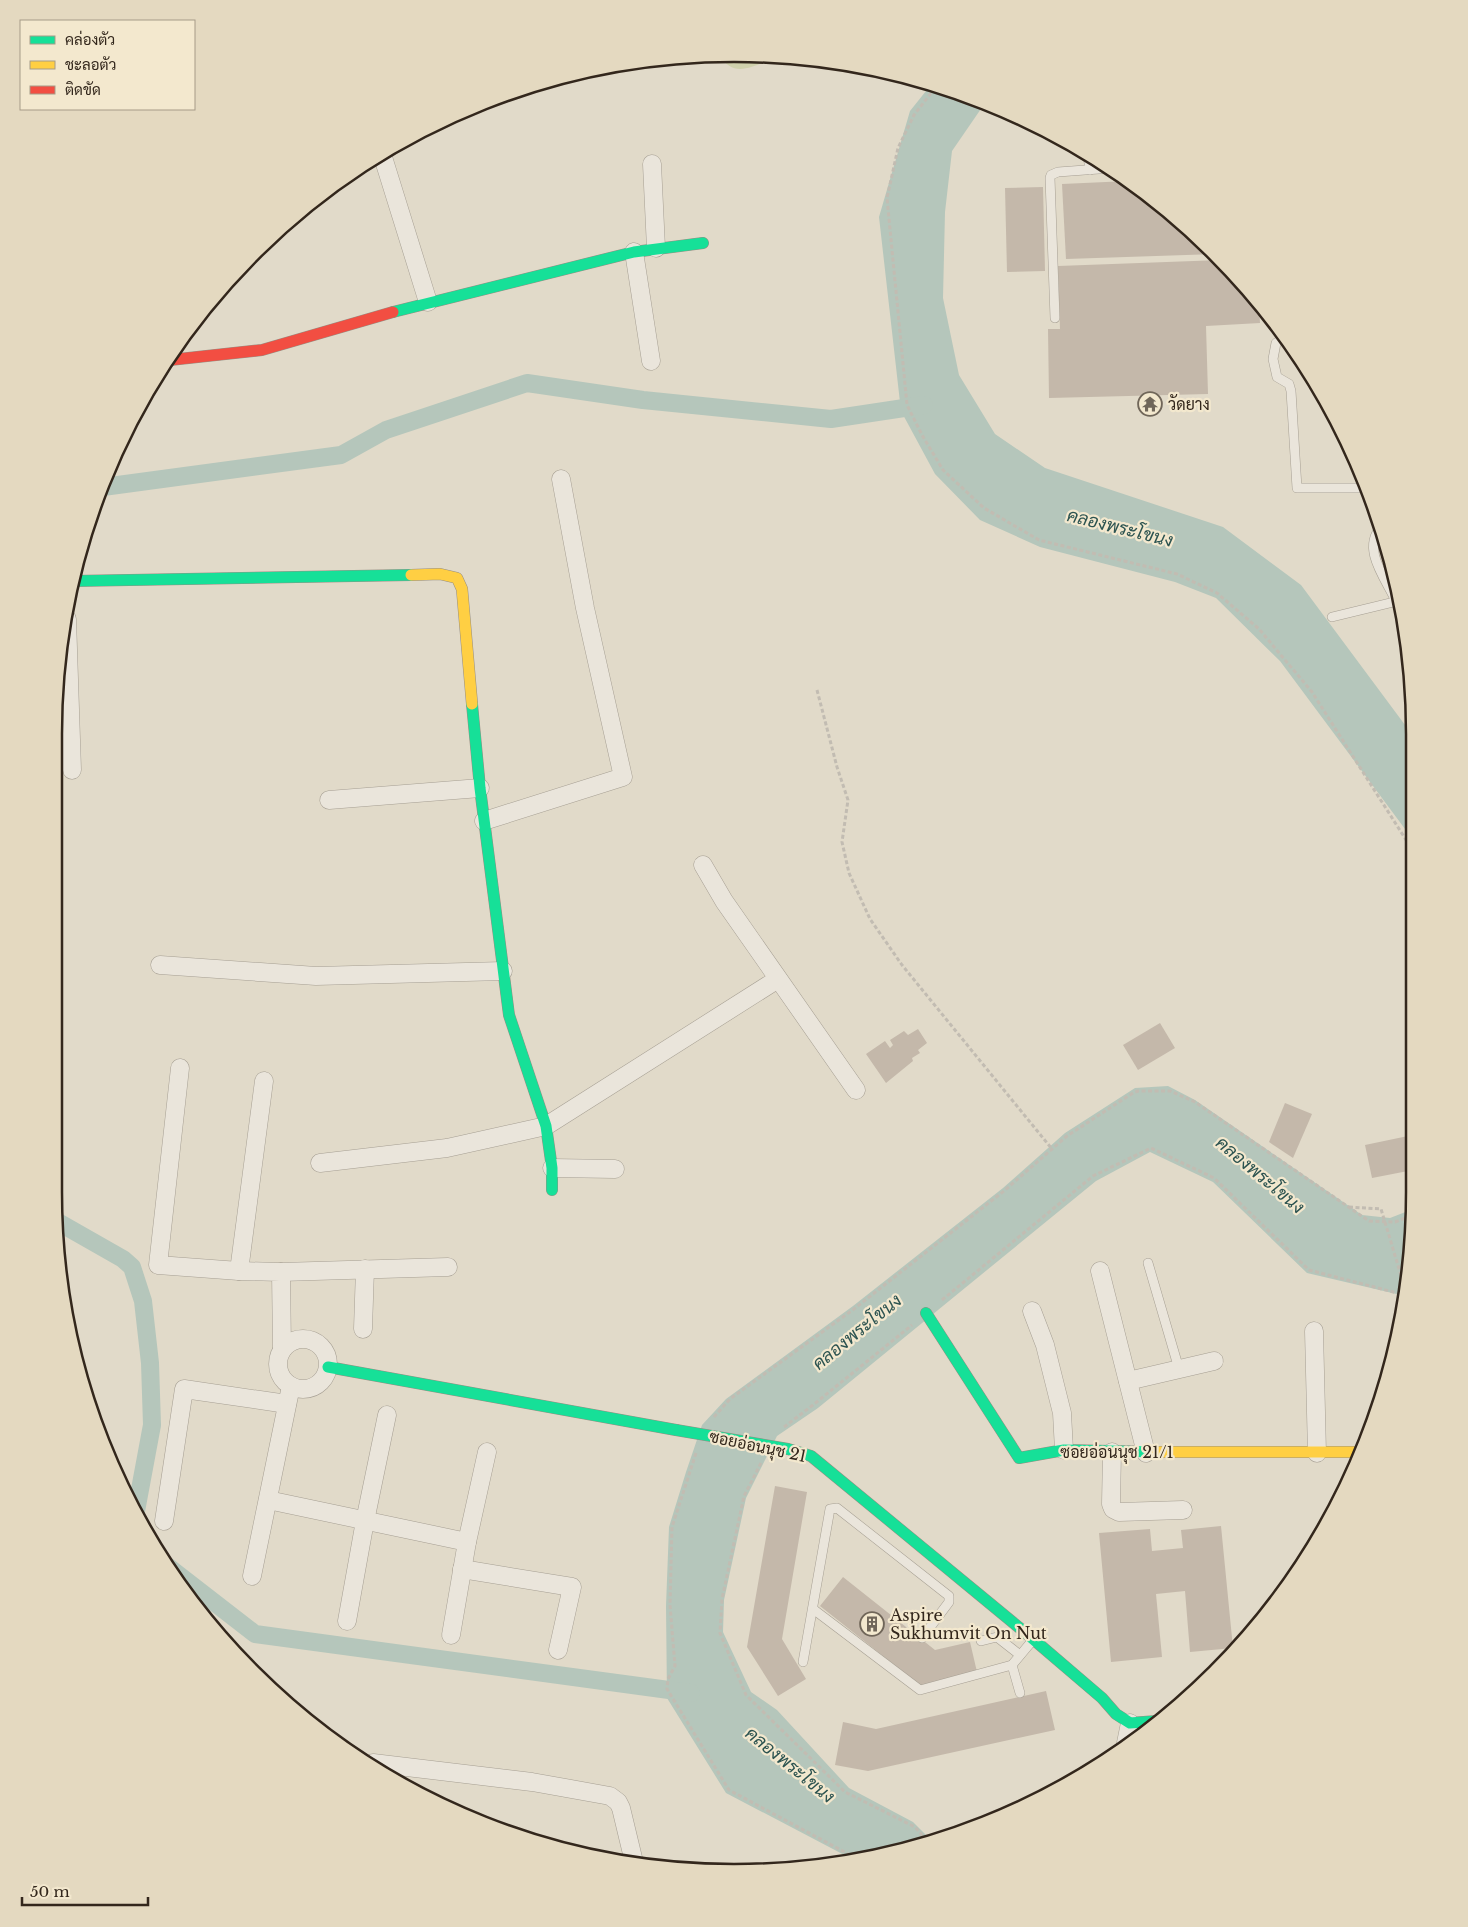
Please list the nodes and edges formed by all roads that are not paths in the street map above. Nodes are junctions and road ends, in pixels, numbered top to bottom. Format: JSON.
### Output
{"nodes":[{"id":1,"x":384,"y":161,"type":"edge"},
{"id":2,"x":652,"y":164,"type":"dead end"},
{"id":3,"x":1089,"y":164,"type":"edge"},
{"id":4,"x":1097,"y":169,"type":"edge"},
{"id":5,"x":1090,"y":170,"type":"junction"},
{"id":6,"x":703,"y":243,"type":"dead end"},
{"id":7,"x":656,"y":248,"type":"junction"},
{"id":8,"x":634,"y":252,"type":"junction"},
{"id":9,"x":428,"y":302,"type":"junction"},
{"id":10,"x":1055,"y":318,"type":"dead end"},
{"id":11,"x":1279,"y":342,"type":"edge"},
{"id":12,"x":177,"y":359,"type":"edge"},
{"id":13,"x":651,"y":362,"type":"dead end"},
{"id":14,"x":561,"y":479,"type":"dead end"},
{"id":15,"x":1358,"y":488,"type":"edge"},
{"id":16,"x":1375,"y":534,"type":"edge"},
{"id":17,"x":80,"y":581,"type":"edge"},
{"id":18,"x":1390,"y":589,"type":"edge"},
{"id":19,"x":1393,"y":602,"type":"edge"},
{"id":20,"x":1332,"y":617,"type":"dead end"},
{"id":21,"x":68,"y":647,"type":"edge"},
{"id":22,"x":72,"y":770,"type":"dead end"},
{"id":23,"x":480,"y":788,"type":"junction"},
{"id":24,"x":328,"y":800,"type":"dead end"},
{"id":25,"x":484,"y":821,"type":"junction"},
{"id":26,"x":702,"y":865,"type":"dead end"},
{"id":27,"x":160,"y":965,"type":"dead end"},
{"id":28,"x":504,"y":971,"type":"junction"},
{"id":29,"x":778,"y":979,"type":"junction"},
{"id":30,"x":180,"y":1068,"type":"dead end"},
{"id":31,"x":264,"y":1081,"type":"dead end"},
{"id":32,"x":856,"y":1090,"type":"dead end"},
{"id":33,"x":546,"y":1126,"type":"junction"},
{"id":34,"x":320,"y":1163,"type":"dead end"},
{"id":35,"x":552,"y":1168,"type":"junction"},
{"id":36,"x":615,"y":1169,"type":"dead end"},
{"id":37,"x":552,"y":1190,"type":"dead end"},
{"id":38,"x":1148,"y":1263,"type":"dead end"},
{"id":39,"x":448,"y":1267,"type":"dead end"},
{"id":40,"x":365,"y":1269,"type":"junction"},
{"id":41,"x":239,"y":1271,"type":"junction"},
{"id":42,"x":1100,"y":1271,"type":"dead end"},
{"id":43,"x":281,"y":1272,"type":"junction"},
{"id":44,"x":1032,"y":1311,"type":"dead end"},
{"id":45,"x":926,"y":1313,"type":"road end"},
{"id":46,"x":363,"y":1329,"type":"dead end"},
{"id":47,"x":1314,"y":1331,"type":"dead end"},
{"id":48,"x":282,"y":1350,"type":"junction"},
{"id":49,"x":1214,"y":1361,"type":"dead end"},
{"id":50,"x":328,"y":1367,"type":"junction"},
{"id":51,"x":1179,"y":1369,"type":"junction"},
{"id":52,"x":1128,"y":1381,"type":"junction"},
{"id":53,"x":291,"y":1386,"type":"junction"},
{"id":54,"x":287,"y":1404,"type":"junction"},
{"id":55,"x":387,"y":1415,"type":"dead end"},
{"id":56,"x":1064,"y":1450,"type":"junction"},
{"id":57,"x":487,"y":1452,"type":"dead end"},
{"id":58,"x":1112,"y":1452,"type":"junction"},
{"id":59,"x":1146,"y":1452,"type":"junction"},
{"id":60,"x":1353,"y":1452,"type":"edge"},
{"id":61,"x":1316,"y":1453,"type":"junction"},
{"id":62,"x":268,"y":1500,"type":"junction"},
{"id":63,"x":1183,"y":1510,"type":"dead end"},
{"id":64,"x":164,"y":1521,"type":"dead end"},
{"id":65,"x":365,"y":1521,"type":"junction"},
{"id":66,"x":467,"y":1542,"type":"junction"},
{"id":67,"x":462,"y":1569,"type":"junction"},
{"id":68,"x":252,"y":1576,"type":"dead end"},
{"id":69,"x":812,"y":1609,"type":"junction"},
{"id":70,"x":347,"y":1621,"type":"dead end"},
{"id":71,"x":452,"y":1634,"type":"dead end"},
{"id":72,"x":922,"y":1638,"type":"dead end"},
{"id":73,"x":1033,"y":1639,"type":"junction"},
{"id":74,"x":981,"y":1642,"type":"dead end"},
{"id":75,"x":558,"y":1650,"type":"dead end"},
{"id":76,"x":1020,"y":1655,"type":"junction"},
{"id":77,"x":803,"y":1662,"type":"dead end"},
{"id":78,"x":1012,"y":1665,"type":"junction"},
{"id":79,"x":1020,"y":1693,"type":"dead end"},
{"id":80,"x":1148,"y":1722,"type":"edge"},
{"id":81,"x":1130,"y":1723,"type":"junction"},
{"id":82,"x":1127,"y":1737,"type":"edge"},
{"id":83,"x":381,"y":1764,"type":"edge"},
{"id":84,"x":633,"y":1857,"type":"edge"}],
"edges":[{"from":1,"to":9,"type":"street"},
{"from":2,"to":7,"type":"street"},
{"from":3,"to":5,"type":"lane"},
{"from":4,"to":5,"type":"lane"},
{"from":5,"to":10,"type":"lane"},
{"from":6,"to":7,"type":"street"},
{"from":7,"to":8,"type":"street"},
{"from":8,"to":9,"type":"street"},
{"from":8,"to":13,"type":"street"},
{"from":9,"to":12,"type":"street"},
{"from":11,"to":15,"type":"lane"},
{"from":14,"to":25,"type":"street"},
{"from":16,"to":18,"type":"lane"},
{"from":17,"to":23,"type":"street"},
{"from":19,"to":20,"type":"lane"},
{"from":21,"to":22,"type":"street"},
{"from":23,"to":24,"type":"street"},
{"from":23,"to":25,"type":"street"},
{"from":25,"to":28,"type":"street"},
{"from":26,"to":29,"type":"street"},
{"from":27,"to":28,"type":"street"},
{"from":28,"to":33,"type":"street"},
{"from":29,"to":32,"type":"street"},
{"from":29,"to":33,"type":"street"},
{"from":30,"to":41,"type":"street"},
{"from":31,"to":41,"type":"street"},
{"from":33,"to":34,"type":"street"},
{"from":33,"to":35,"type":"street"},
{"from":35,"to":36,"type":"street"},
{"from":35,"to":37,"type":"street"},
{"from":38,"to":51,"type":"lane"},
{"from":39,"to":40,"type":"street"},
{"from":40,"to":43,"type":"street"},
{"from":40,"to":46,"type":"street"},
{"from":41,"to":43,"type":"street"},
{"from":42,"to":52,"type":"street"},
{"from":43,"to":48,"type":"street"},
{"from":44,"to":56,"type":"street"},
{"from":45,"to":56,"type":"street","name":"ซอยอ่อนนุช 21/1"},
{"from":47,"to":61,"type":"street"},
{"from":48,"to":50,"type":"street"},
{"from":48,"to":53,"type":"street"},
{"from":49,"to":51,"type":"street"},
{"from":50,"to":53,"type":"street"},
{"from":50,"to":73,"type":"street","name":"ซอยอ่อนนุช 21","bridge":true},
{"from":51,"to":52,"type":"street"},
{"from":52,"to":59,"type":"street"},
{"from":53,"to":54,"type":"street"},
{"from":54,"to":62,"type":"street"},
{"from":54,"to":64,"type":"street"},
{"from":55,"to":65,"type":"street"},
{"from":56,"to":58,"type":"street","name":"ซอยอ่อนนุช 21/1"},
{"from":57,"to":66,"type":"street"},
{"from":58,"to":59,"type":"street","name":"ซอยอ่อนนุช 21/1"},
{"from":58,"to":63,"type":"street"},
{"from":59,"to":61,"type":"street","name":"ซอยอ่อนนุช 21/1"},
{"from":60,"to":61,"type":"street","name":"ซอยอ่อนนุช 21/1"},
{"from":62,"to":65,"type":"street"},
{"from":62,"to":68,"type":"street"},
{"from":65,"to":66,"type":"street"},
{"from":65,"to":70,"type":"street"},
{"from":66,"to":67,"type":"street"},
{"from":67,"to":71,"type":"street"},
{"from":67,"to":75,"type":"street"},
{"from":69,"to":72,"type":"lane"},
{"from":69,"to":77,"type":"lane"},
{"from":69,"to":78,"type":"lane"},
{"from":73,"to":76,"type":"lane"},
{"from":73,"to":81,"type":"street","name":"ซอยอ่อนนุช 21"},
{"from":74,"to":76,"type":"lane"},
{"from":76,"to":78,"type":"lane"},
{"from":78,"to":79,"type":"lane"},
{"from":80,"to":81,"type":"street"},
{"from":81,"to":82,"type":"street"},
{"from":83,"to":84,"type":"street"}]}
